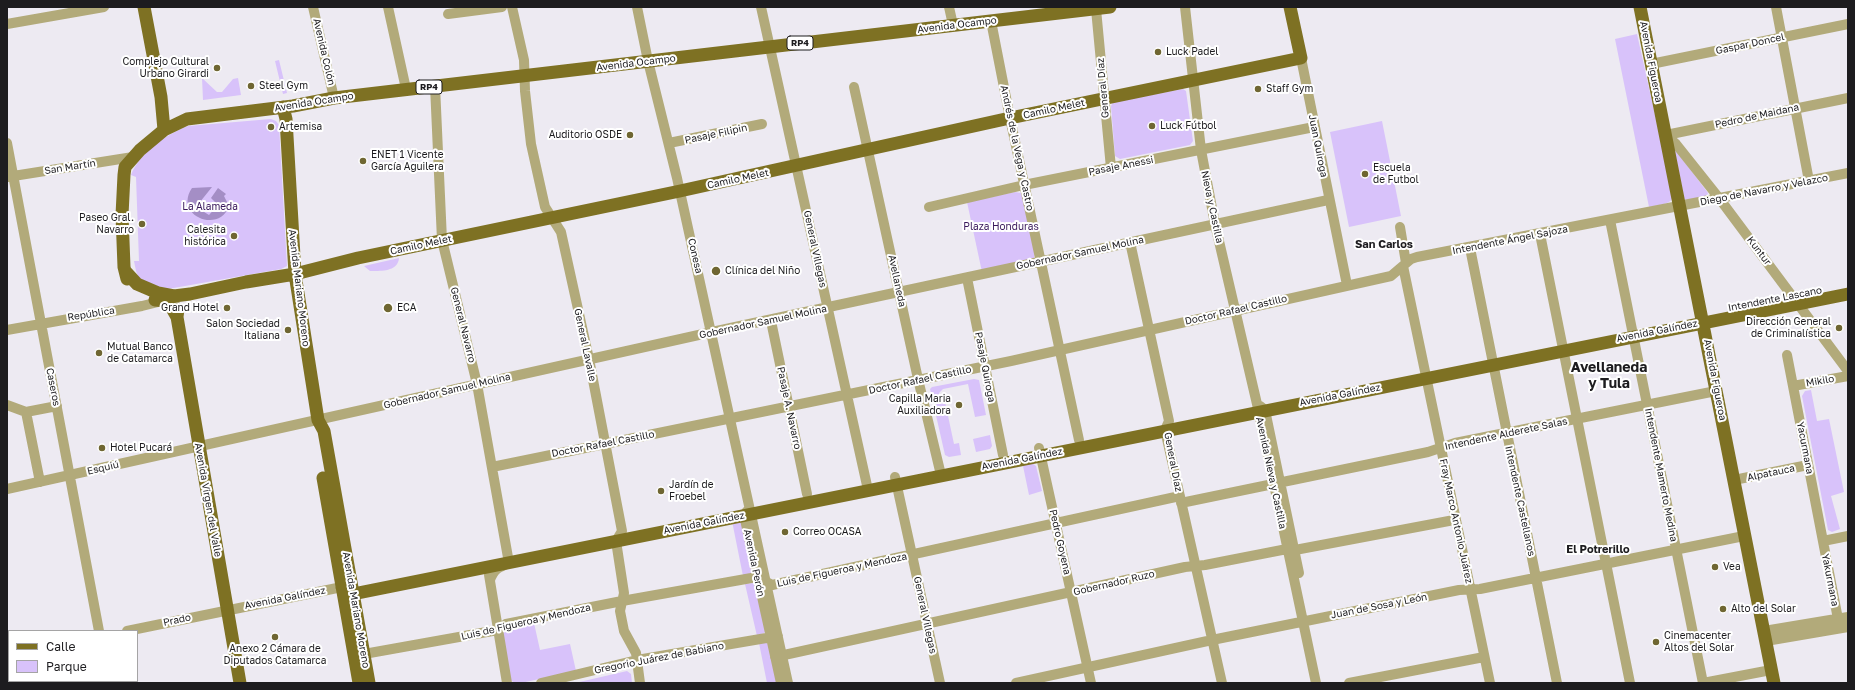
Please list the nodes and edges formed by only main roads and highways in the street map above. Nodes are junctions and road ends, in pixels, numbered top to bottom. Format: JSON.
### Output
{"nodes":[{"id":1,"x":144,"y":7,"type":"edge"},
{"id":2,"x":1110,"y":7,"type":"edge"},
{"id":3,"x":1290,"y":7,"type":"edge"},
{"id":4,"x":1640,"y":7,"type":"edge"},
{"id":5,"x":1301,"y":58,"type":"joint"},
{"id":6,"x":160,"y":97,"type":"junction"},
{"id":7,"x":283,"y":107,"type":"junction"},
{"id":8,"x":187,"y":119,"type":"junction"},
{"id":9,"x":164,"y":130,"type":"junction"},
{"id":10,"x":295,"y":274,"type":"junction"},
{"id":11,"x":1848,"y":284,"type":"edge"},
{"id":12,"x":1848,"y":294,"type":"edge"},
{"id":13,"x":170,"y":298,"type":"junction"},
{"id":14,"x":1795,"y":300,"type":"junction"},
{"id":15,"x":1703,"y":318,"type":"junction"},
{"id":16,"x":1167,"y":426,"type":"junction"},
{"id":17,"x":1040,"y":452,"type":"junction"},
{"id":18,"x":941,"y":472,"type":"junction"},
{"id":19,"x":867,"y":486,"type":"junction"},
{"id":20,"x":748,"y":512,"type":"junction"},
{"id":21,"x":509,"y":558,"type":"junction"},
{"id":22,"x":349,"y":589,"type":"junction"},
{"id":23,"x":240,"y":683,"type":"edge"},
{"id":24,"x":359,"y":683,"type":"edge"},
{"id":25,"x":369,"y":683,"type":"edge"},
{"id":26,"x":1774,"y":683,"type":"edge"}],
"edges":[{"from":1,"to":6,"type":"main road"},
{"from":2,"to":7,"type":"main road","name":"Avenida Ocampo","number":"RP4"},
{"from":3,"to":5,"type":"main road","name":"Juan Quiroga"},
{"from":4,"to":15,"type":"main road","name":"Avenida Figueroa"},
{"from":5,"to":10,"type":"main road","name":"Camilo Melet"},
{"from":6,"to":8,"type":"main road"},
{"from":6,"to":9,"type":"main road"},
{"from":7,"to":8,"type":"main road","name":"Avenida Ocampo","number":"RP4"},
{"from":7,"to":10,"type":"main road","name":"Avenida Mariano Moreno"},
{"from":8,"to":9,"type":"main road","name":"Avenida Ocampo","number":"RP4"},
{"from":9,"to":13,"type":"main road","name":"Avenida Ocampo"},
{"from":10,"to":13,"type":"main road","name":"Camilo Melet"},
{"from":10,"to":22,"type":"main road","name":"Avenida Mariano Moreno"},
{"from":11,"to":14,"type":"main road","name":"Intendente Lascano"},
{"from":12,"to":14,"type":"main road","name":"Intendente Lascano"},
{"from":13,"to":23,"type":"main road","name":"Avenida Virgen del Valle"},
{"from":14,"to":15,"type":"main road","name":"Intendente Lascano"},
{"from":15,"to":16,"type":"main road","name":"Avenida Galíndez"},
{"from":15,"to":26,"type":"main road","name":"Avenida Figueroa"},
{"from":16,"to":17,"type":"main road","name":"Avenida Galíndez"},
{"from":16,"to":17,"type":"main road","name":"Avenida Galíndez"},
{"from":17,"to":18,"type":"main road","name":"Avenida Galíndez"},
{"from":17,"to":18,"type":"main road","name":"Avenida Galíndez"},
{"from":18,"to":19,"type":"main road","name":"Avenida Galíndez"},
{"from":19,"to":20,"type":"main road","name":"Avenida Galíndez"},
{"from":19,"to":20,"type":"main road","name":"Avenida Galíndez"},
{"from":20,"to":21,"type":"main road","name":"Avenida Galíndez"},
{"from":21,"to":22,"type":"main road","name":"Avenida Galíndez"},
{"from":21,"to":22,"type":"main road","name":"Avenida Galíndez"},
{"from":22,"to":24,"type":"main road","name":"Avenida Mariano Moreno"},
{"from":22,"to":25,"type":"main road","name":"Avenida Mariano Moreno"}]}
